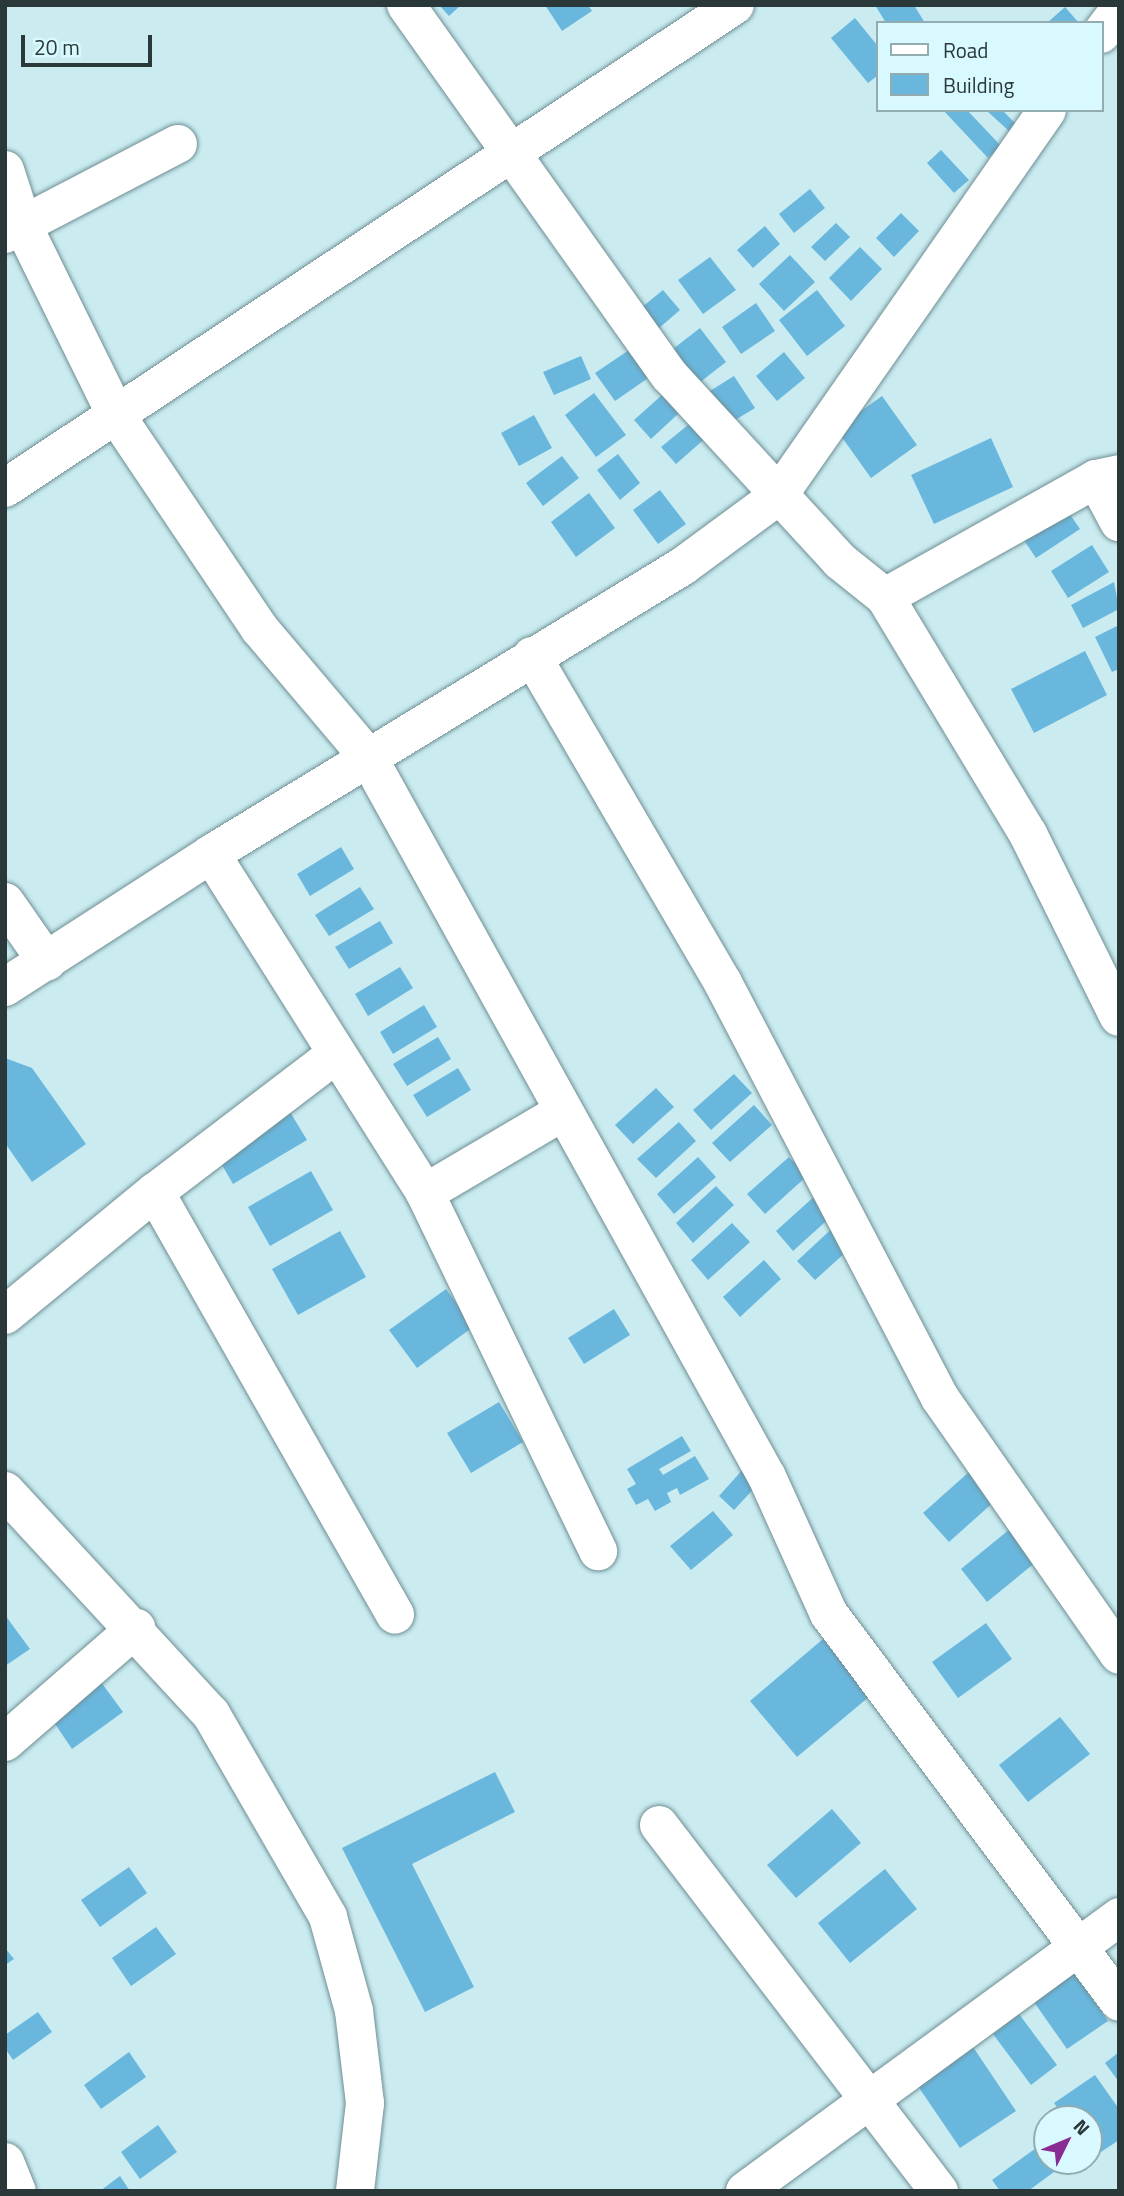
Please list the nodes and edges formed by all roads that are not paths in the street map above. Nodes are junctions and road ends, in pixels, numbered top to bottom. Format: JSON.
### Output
{"nodes":[{"id":1,"x":406,"y":5,"type":"edge"},
{"id":2,"x":735,"y":5,"type":"edge"},
{"id":3,"x":1119,"y":10,"type":"edge"},
{"id":4,"x":1103,"y":31,"type":"edge"},
{"id":5,"x":1046,"y":112,"type":"edge"},
{"id":6,"x":178,"y":144,"type":"dead end"},
{"id":7,"x":515,"y":152,"type":"junction"},
{"id":8,"x":5,"y":170,"type":"edge"},
{"id":9,"x":14,"y":230,"type":"edge"},
{"id":10,"x":116,"y":415,"type":"junction"},
{"id":11,"x":1107,"y":476,"type":"edge"},
{"id":12,"x":5,"y":488,"type":"edge"},
{"id":13,"x":778,"y":496,"type":"junction"},
{"id":14,"x":1119,"y":522,"type":"edge"},
{"id":15,"x":884,"y":597,"type":"junction"},
{"id":16,"x":531,"y":656,"type":"junction"},
{"id":17,"x":368,"y":757,"type":"junction"},
{"id":18,"x":212,"y":854,"type":"junction"},
{"id":19,"x":5,"y":902,"type":"edge"},
{"id":20,"x":47,"y":962,"type":"junction"},
{"id":21,"x":5,"y":987,"type":"edge"},
{"id":22,"x":1119,"y":1017,"type":"edge"},
{"id":23,"x":336,"y":1054,"type":"junction"},
{"id":24,"x":561,"y":1113,"type":"junction"},
{"id":25,"x":155,"y":1192,"type":"junction"},
{"id":26,"x":425,"y":1193,"type":"junction"},
{"id":27,"x":5,"y":1315,"type":"edge"},
{"id":28,"x":5,"y":1491,"type":"edge"},
{"id":29,"x":598,"y":1550,"type":"dead end"},
{"id":30,"x":396,"y":1615,"type":"dead end"},
{"id":31,"x":136,"y":1628,"type":"junction"},
{"id":32,"x":1119,"y":1655,"type":"edge"},
{"id":33,"x":5,"y":1742,"type":"edge"},
{"id":34,"x":659,"y":1825,"type":"dead end"},
{"id":35,"x":1119,"y":1917,"type":"edge"},
{"id":36,"x":1079,"y":1944,"type":"junction"},
{"id":37,"x":1119,"y":2002,"type":"edge"},
{"id":38,"x":871,"y":2097,"type":"junction"},
{"id":39,"x":5,"y":2162,"type":"edge"},
{"id":40,"x":17,"y":2191,"type":"edge"},
{"id":41,"x":355,"y":2191,"type":"edge"},
{"id":42,"x":745,"y":2191,"type":"edge"},
{"id":43,"x":939,"y":2191,"type":"edge"}],
"edges":[{"from":1,"to":7,"type":"street"},
{"from":2,"to":7,"type":"street"},
{"from":3,"to":4,"type":"street"},
{"from":5,"to":13,"type":"street"},
{"from":6,"to":9,"type":"street"},
{"from":7,"to":10,"type":"street"},
{"from":7,"to":13,"type":"street"},
{"from":8,"to":9,"type":"street"},
{"from":9,"to":10,"type":"street"},
{"from":10,"to":12,"type":"street"},
{"from":10,"to":17,"type":"street"},
{"from":11,"to":14,"type":"street"},
{"from":11,"to":15,"type":"street"},
{"from":13,"to":15,"type":"street"},
{"from":13,"to":16,"type":"street"},
{"from":15,"to":22,"type":"street"},
{"from":16,"to":17,"type":"street"},
{"from":16,"to":32,"type":"street"},
{"from":17,"to":18,"type":"street"},
{"from":17,"to":24,"type":"street"},
{"from":18,"to":20,"type":"street"},
{"from":18,"to":23,"type":"street"},
{"from":19,"to":20,"type":"street"},
{"from":20,"to":21,"type":"street"},
{"from":23,"to":25,"type":"street"},
{"from":23,"to":26,"type":"street"},
{"from":24,"to":26,"type":"street"},
{"from":24,"to":36,"type":"street"},
{"from":25,"to":27,"type":"street"},
{"from":25,"to":30,"type":"street"},
{"from":26,"to":29,"type":"street"},
{"from":28,"to":31,"type":"street"},
{"from":31,"to":33,"type":"street"},
{"from":31,"to":41,"type":"street"},
{"from":34,"to":38,"type":"street"},
{"from":35,"to":36,"type":"street"},
{"from":36,"to":37,"type":"street"},
{"from":36,"to":38,"type":"street"},
{"from":38,"to":42,"type":"street"},
{"from":38,"to":43,"type":"street"},
{"from":39,"to":40,"type":"street"}]}
